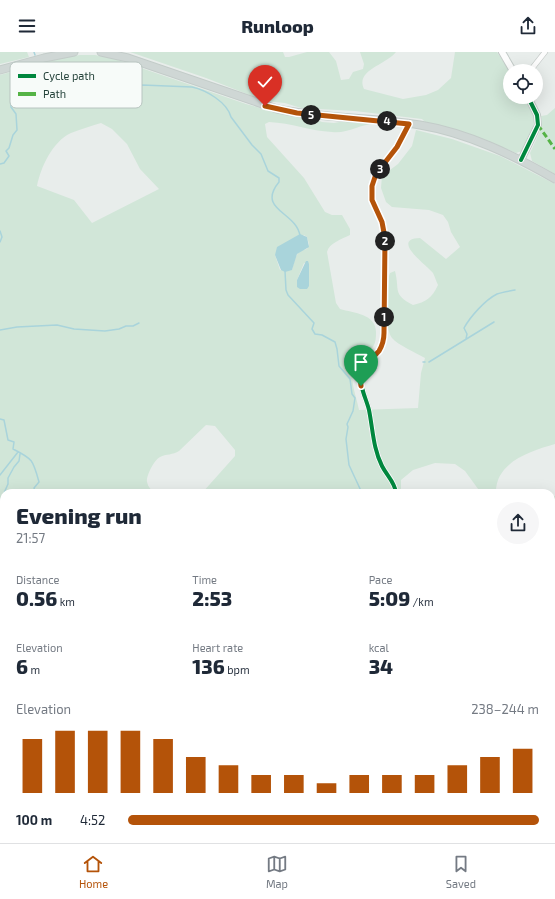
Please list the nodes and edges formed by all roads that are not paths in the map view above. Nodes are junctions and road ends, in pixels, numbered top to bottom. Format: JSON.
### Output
{"nodes":[{"id":1,"x":74,"y":52,"type":"edge"},
{"id":2,"x":101,"y":52,"type":"edge"},
{"id":3,"x":502,"y":52,"type":"edge"},
{"id":4,"x":544,"y":52,"type":"edge"},
{"id":5,"x":29,"y":62,"type":"edge"},
{"id":6,"x":140,"y":62,"type":"edge"},
{"id":7,"x":142,"y":63,"type":"edge"},
{"id":8,"x":509,"y":64,"type":"edge"},
{"id":9,"x":535,"y":64,"type":"edge"},
{"id":10,"x":10,"y":67,"type":"edge"},
{"id":11,"x":0,"y":70,"type":"edge"},
{"id":12,"x":532,"y":104,"type":"edge"},
{"id":13,"x":409,"y":124,"type":"junction"},
{"id":14,"x":522,"y":160,"type":"junction"},
{"id":15,"x":555,"y":179,"type":"edge"},
{"id":16,"x":395,"y":489,"type":"edge"}],
"edges":[{"from":1,"to":5,"type":"main road"},
{"from":2,"to":6,"type":"main road"},
{"from":3,"to":8,"type":"street"},
{"from":4,"to":9,"type":"street"},
{"from":7,"to":13,"type":"main road"},
{"from":10,"to":11,"type":"main road"},
{"from":12,"to":14,"type":"street"},
{"from":13,"to":14,"type":"main road"},
{"from":13,"to":16,"type":"street"},
{"from":14,"to":15,"type":"main road"}]}
